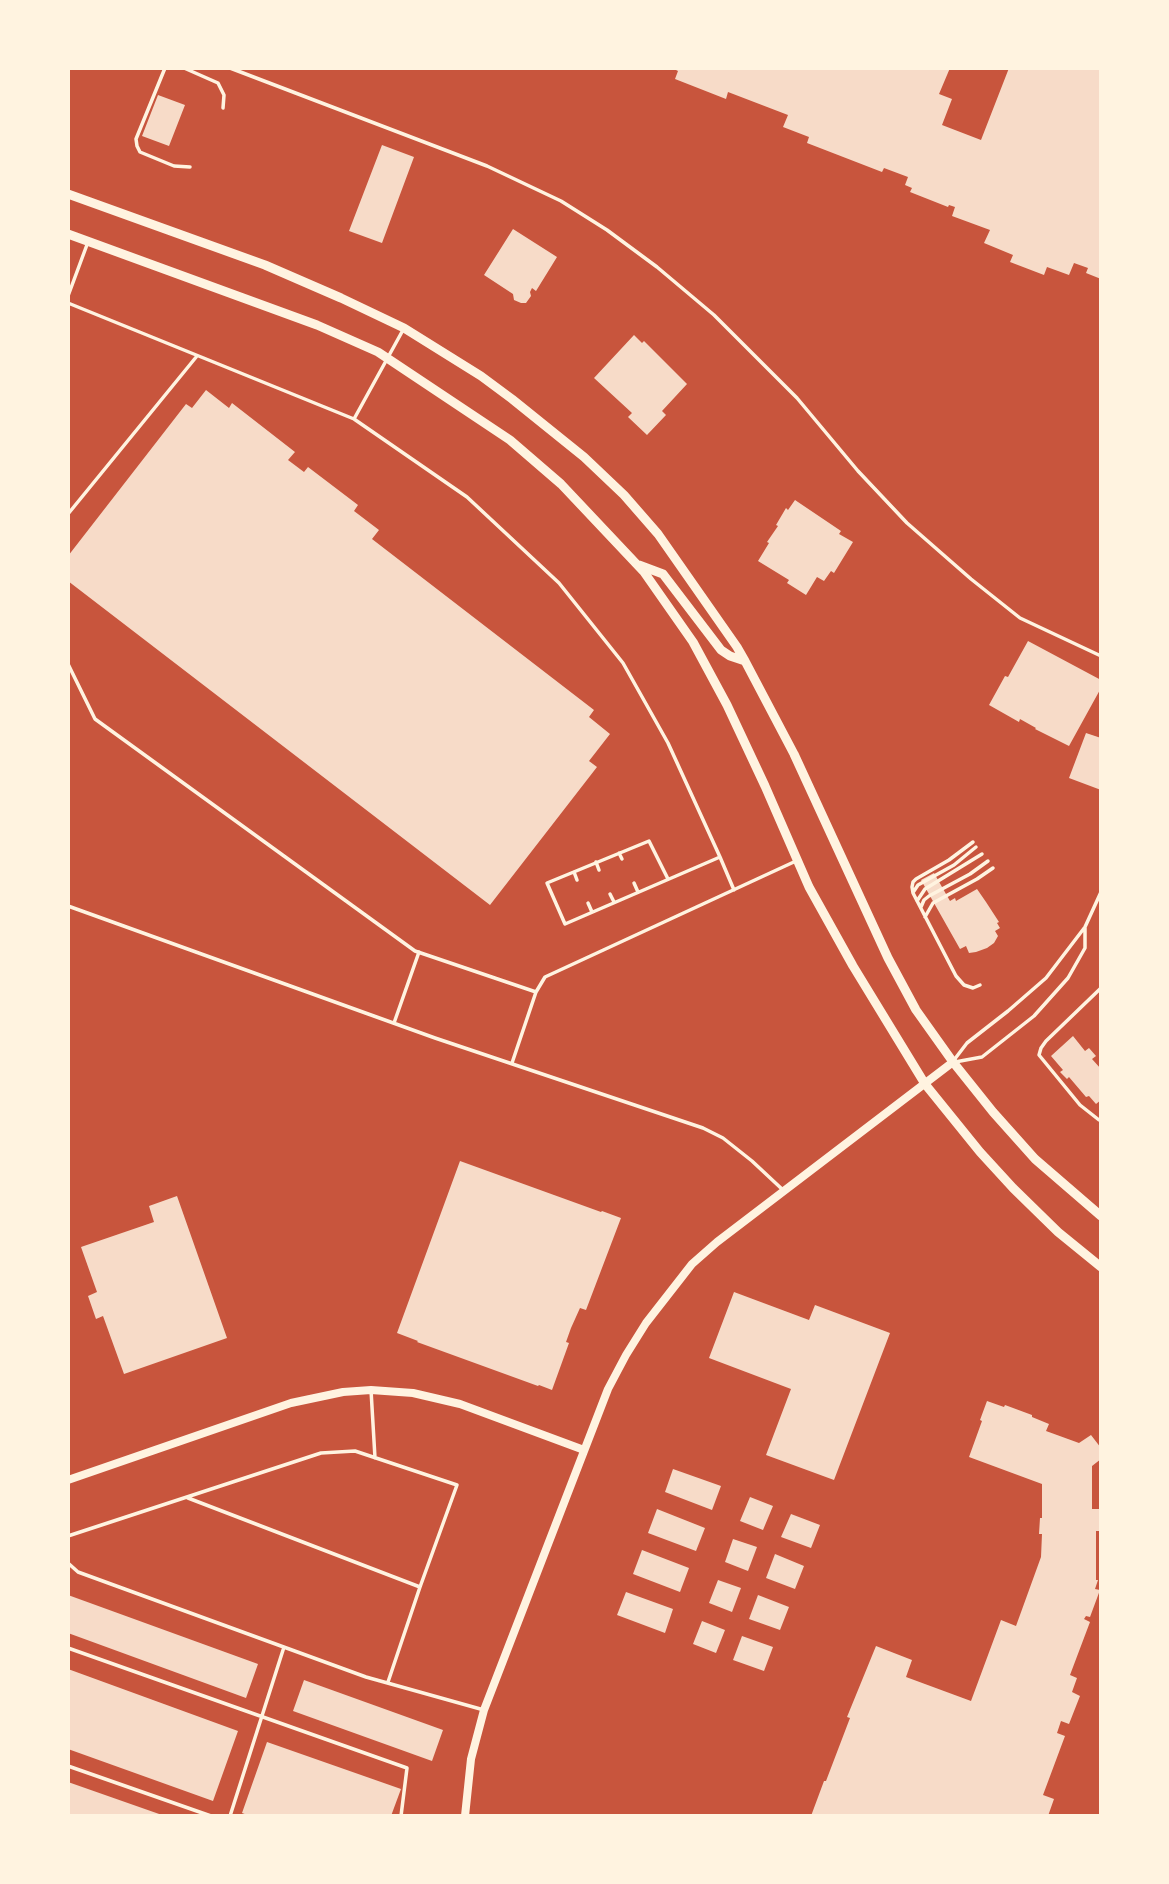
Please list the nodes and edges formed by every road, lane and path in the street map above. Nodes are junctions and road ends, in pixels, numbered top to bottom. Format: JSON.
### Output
{"nodes":[{"id":1,"x":165,"y":68,"type":"edge"},
{"id":2,"x":184,"y":68,"type":"edge"},
{"id":3,"x":230,"y":68,"type":"edge"},
{"id":4,"x":223,"y":108,"type":"dead end"},
{"id":5,"x":190,"y":167,"type":"dead end"},
{"id":6,"x":68,"y":194,"type":"edge"},
{"id":7,"x":68,"y":234,"type":"edge"},
{"id":8,"x":89,"y":241,"type":"junction"},
{"id":9,"x":68,"y":296,"type":"edge"},
{"id":10,"x":68,"y":303,"type":"edge"},
{"id":11,"x":404,"y":328,"type":"junction"},
{"id":12,"x":197,"y":356,"type":"junction"},
{"id":13,"x":388,"y":358,"type":"junction"},
{"id":14,"x":354,"y":419,"type":"junction"},
{"id":15,"x":68,"y":514,"type":"edge"},
{"id":16,"x":637,"y":564,"type":"junction"},
{"id":17,"x":1101,"y":656,"type":"edge"},
{"id":18,"x":745,"y":661,"type":"junction"},
{"id":19,"x":68,"y":664,"type":"edge"},
{"id":20,"x":972,"y":842,"type":"dead end"},
{"id":21,"x":976,"y":847,"type":"dead end"},
{"id":22,"x":619,"y":853,"type":"junction"},
{"id":23,"x":982,"y":854,"type":"dead end"},
{"id":24,"x":720,"y":857,"type":"junction"},
{"id":25,"x":622,"y":859,"type":"dead end"},
{"id":26,"x":797,"y":860,"type":"junction"},
{"id":27,"x":988,"y":861,"type":"dead end"},
{"id":28,"x":596,"y":862,"type":"junction"},
{"id":29,"x":993,"y":868,"type":"dead end"},
{"id":30,"x":599,"y":870,"type":"dead end"},
{"id":31,"x":574,"y":872,"type":"junction"},
{"id":32,"x":668,"y":879,"type":"junction"},
{"id":33,"x":577,"y":880,"type":"dead end"},
{"id":34,"x":634,"y":883,"type":"dead end"},
{"id":35,"x":734,"y":890,"type":"junction"},
{"id":36,"x":638,"y":892,"type":"junction"},
{"id":37,"x":1101,"y":892,"type":"edge"},
{"id":38,"x":912,"y":893,"type":"junction"},
{"id":39,"x":610,"y":894,"type":"dead end"},
{"id":40,"x":916,"y":901,"type":"junction"},
{"id":41,"x":587,"y":902,"type":"dead end"},
{"id":42,"x":614,"y":902,"type":"junction"},
{"id":43,"x":68,"y":906,"type":"edge"},
{"id":44,"x":921,"y":909,"type":"junction"},
{"id":45,"x":592,"y":912,"type":"junction"},
{"id":46,"x":925,"y":917,"type":"junction"},
{"id":47,"x":1086,"y":927,"type":"junction"},
{"id":48,"x":419,"y":952,"type":"junction"},
{"id":49,"x":980,"y":985,"type":"dead end"},
{"id":50,"x":1101,"y":988,"type":"edge"},
{"id":51,"x":536,"y":992,"type":"junction"},
{"id":52,"x":394,"y":1023,"type":"junction"},
{"id":53,"x":953,"y":1062,"type":"junction"},
{"id":54,"x":512,"y":1063,"type":"junction"},
{"id":55,"x":925,"y":1084,"type":"junction"},
{"id":56,"x":1098,"y":1120,"type":"dead end"},
{"id":57,"x":785,"y":1192,"type":"junction"},
{"id":58,"x":1101,"y":1216,"type":"edge"},
{"id":59,"x":1101,"y":1267,"type":"edge"},
{"id":60,"x":370,"y":1390,"type":"junction"},
{"id":61,"x":584,"y":1450,"type":"junction"},
{"id":62,"x":375,"y":1458,"type":"junction"},
{"id":63,"x":68,"y":1480,"type":"edge"},
{"id":64,"x":186,"y":1497,"type":"junction"},
{"id":65,"x":68,"y":1536,"type":"edge"},
{"id":66,"x":68,"y":1563,"type":"edge"},
{"id":67,"x":420,"y":1587,"type":"junction"},
{"id":68,"x":284,"y":1647,"type":"junction"},
{"id":69,"x":68,"y":1648,"type":"edge"},
{"id":70,"x":388,"y":1682,"type":"junction"},
{"id":71,"x":484,"y":1710,"type":"junction"},
{"id":72,"x":260,"y":1717,"type":"junction"},
{"id":73,"x":68,"y":1766,"type":"edge"},
{"id":74,"x":211,"y":1816,"type":"edge"},
{"id":75,"x":230,"y":1816,"type":"edge"},
{"id":76,"x":401,"y":1816,"type":"edge"},
{"id":77,"x":465,"y":1816,"type":"edge"}],
"edges":[{"from":1,"to":5,"type":"lane"},
{"from":2,"to":4,"type":"lane"},
{"from":3,"to":17,"type":"lane"},
{"from":6,"to":11,"type":"main road"},
{"from":7,"to":8,"type":"main road"},
{"from":8,"to":9,"type":"lane"},
{"from":8,"to":13,"type":"main road"},
{"from":10,"to":12,"type":"lane"},
{"from":11,"to":13,"type":"lane"},
{"from":11,"to":18,"type":"main road"},
{"from":12,"to":14,"type":"lane"},
{"from":12,"to":15,"type":"lane"},
{"from":13,"to":14,"type":"lane"},
{"from":13,"to":16,"type":"main road"},
{"from":14,"to":24,"type":"lane"},
{"from":16,"to":18,"type":"main road"},
{"from":16,"to":26,"type":"main road"},
{"from":18,"to":53,"type":"main road"},
{"from":19,"to":48,"type":"lane"},
{"from":20,"to":38,"type":"lane"},
{"from":21,"to":38,"type":"lane"},
{"from":22,"to":25,"type":"lane"},
{"from":22,"to":28,"type":"lane"},
{"from":22,"to":32,"type":"lane"},
{"from":23,"to":40,"type":"lane"},
{"from":24,"to":32,"type":"lane"},
{"from":24,"to":35,"type":"lane"},
{"from":26,"to":35,"type":"lane"},
{"from":26,"to":55,"type":"main road"},
{"from":27,"to":44,"type":"lane"},
{"from":28,"to":30,"type":"lane"},
{"from":28,"to":31,"type":"lane"},
{"from":29,"to":46,"type":"lane"},
{"from":31,"to":33,"type":"lane"},
{"from":31,"to":45,"type":"lane"},
{"from":32,"to":36,"type":"lane"},
{"from":34,"to":36,"type":"lane"},
{"from":35,"to":51,"type":"lane"},
{"from":36,"to":42,"type":"lane"},
{"from":37,"to":47,"type":"lane"},
{"from":38,"to":40,"type":"lane"},
{"from":39,"to":42,"type":"lane"},
{"from":40,"to":44,"type":"lane"},
{"from":41,"to":45,"type":"lane"},
{"from":42,"to":45,"type":"lane"},
{"from":43,"to":52,"type":"lane"},
{"from":44,"to":46,"type":"lane"},
{"from":46,"to":49,"type":"lane"},
{"from":47,"to":53,"type":"lane"},
{"from":47,"to":53,"type":"lane"},
{"from":48,"to":51,"type":"lane"},
{"from":48,"to":52,"type":"lane"},
{"from":50,"to":56,"type":"lane"},
{"from":51,"to":54,"type":"lane"},
{"from":52,"to":54,"type":"lane"},
{"from":53,"to":55,"type":"street"},
{"from":53,"to":58,"type":"main road"},
{"from":54,"to":57,"type":"lane"},
{"from":55,"to":57,"type":"street"},
{"from":55,"to":59,"type":"main road"},
{"from":57,"to":61,"type":"street"},
{"from":60,"to":61,"type":"street"},
{"from":60,"to":62,"type":"lane"},
{"from":60,"to":63,"type":"street"},
{"from":61,"to":71,"type":"street"},
{"from":62,"to":64,"type":"lane"},
{"from":62,"to":67,"type":"lane"},
{"from":64,"to":65,"type":"lane"},
{"from":64,"to":67,"type":"lane"},
{"from":66,"to":68,"type":"lane"},
{"from":67,"to":70,"type":"lane"},
{"from":68,"to":70,"type":"lane"},
{"from":68,"to":72,"type":"lane"},
{"from":69,"to":72,"type":"lane"},
{"from":70,"to":71,"type":"lane"},
{"from":71,"to":77,"type":"street"},
{"from":72,"to":75,"type":"lane"},
{"from":72,"to":76,"type":"lane"},
{"from":73,"to":74,"type":"lane"}]}
